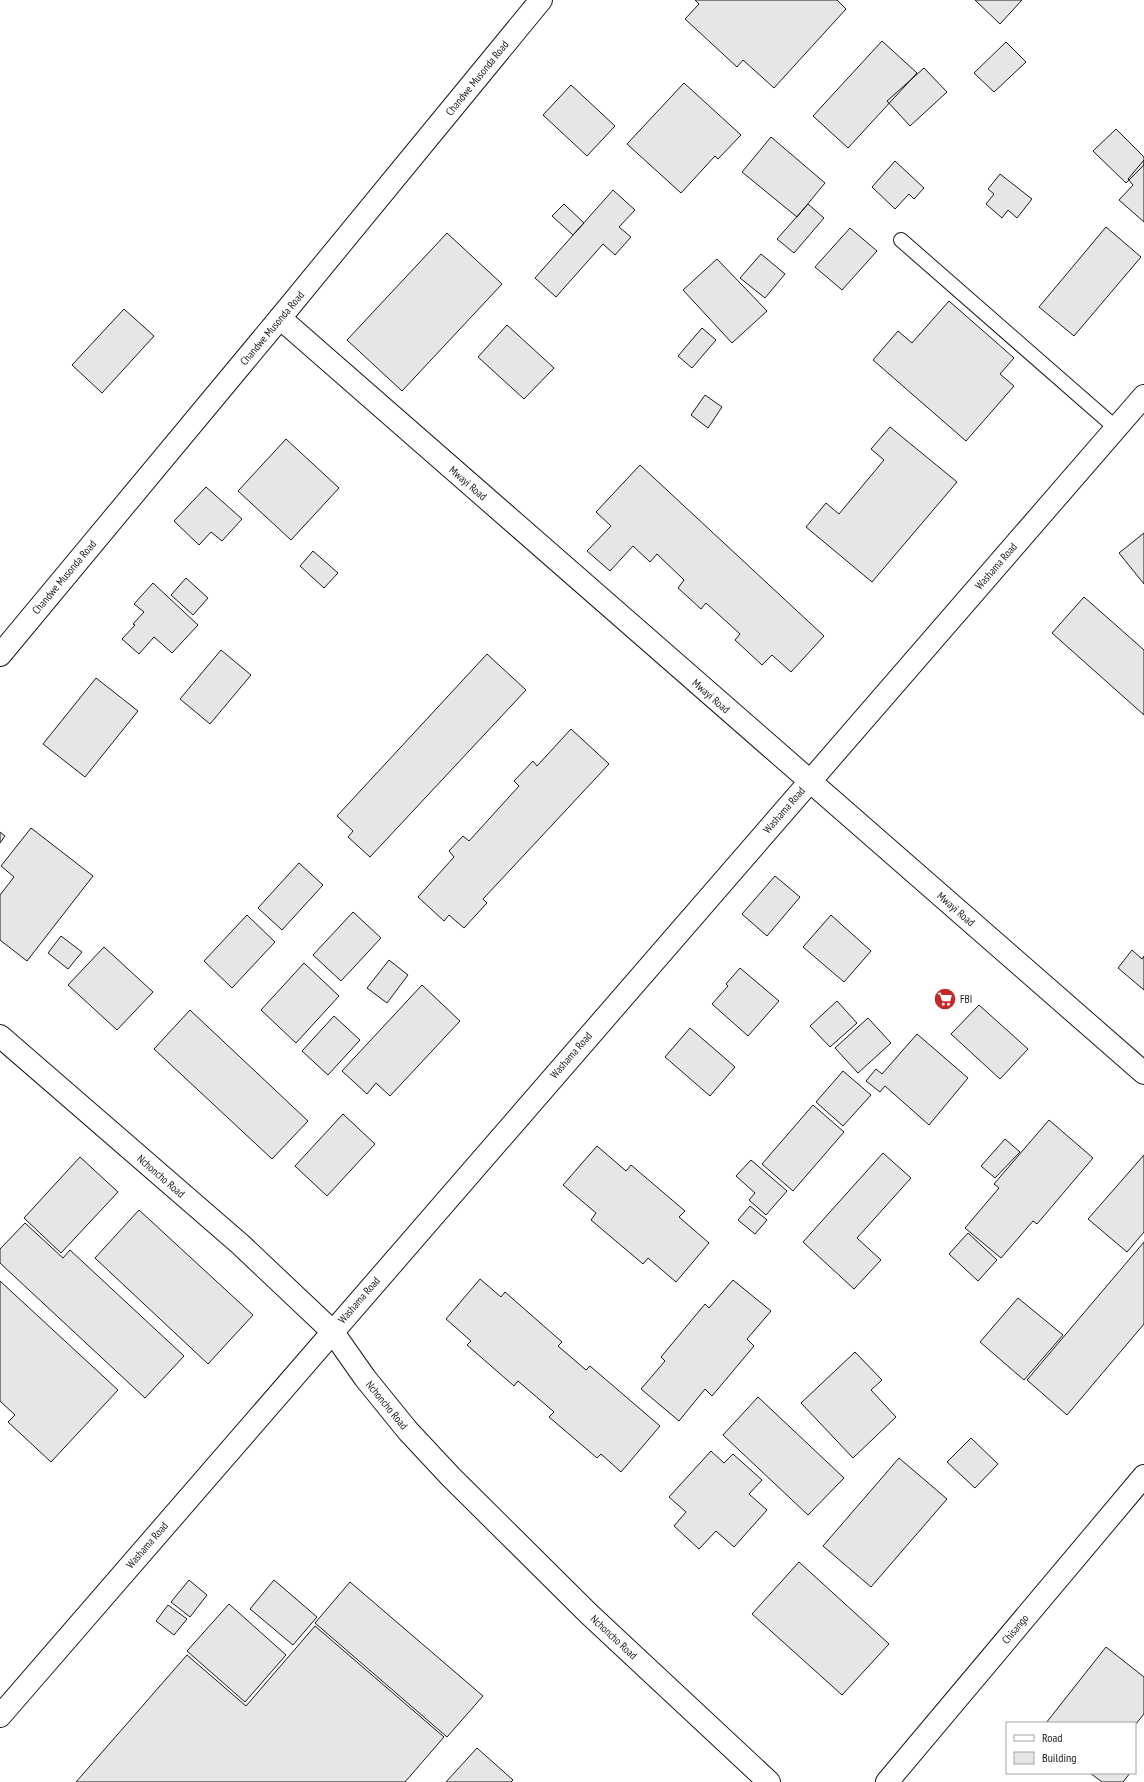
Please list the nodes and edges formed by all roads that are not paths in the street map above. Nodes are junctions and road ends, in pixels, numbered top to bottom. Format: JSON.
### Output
{"nodes":[{"id":1,"x":541,"y":0,"type":"edge"},
{"id":2,"x":901,"y":240,"type":"dead end"},
{"id":3,"x":280,"y":318,"type":"junction"},
{"id":4,"x":1144,"y":396,"type":"edge"},
{"id":5,"x":1116,"y":428,"type":"junction"},
{"id":6,"x":0,"y":655,"type":"edge"},
{"id":7,"x":809,"y":782,"type":"junction"},
{"id":8,"x":0,"y":1036,"type":"edge"},
{"id":9,"x":1144,"y":1073,"type":"edge"},
{"id":10,"x":332,"y":1331,"type":"junction"},
{"id":11,"x":1144,"y":1476,"type":"edge"},
{"id":12,"x":0,"y":1716,"type":"edge"},
{"id":13,"x":769,"y":1782,"type":"edge"},
{"id":14,"x":887,"y":1782,"type":"edge"}],
"edges":[{"from":1,"to":3,"type":"street","name":"Chandwe Musonda Road"},
{"from":2,"to":5,"type":"lane"},
{"from":3,"to":6,"type":"street","name":"Chandwe Musonda Road"},
{"from":3,"to":7,"type":"street","name":"Mwayi Road"},
{"from":4,"to":5,"type":"street","name":"Washama Road"},
{"from":5,"to":7,"type":"street","name":"Washama Road"},
{"from":7,"to":9,"type":"street","name":"Mwayi Road"},
{"from":7,"to":10,"type":"street","name":"Washama Road"},
{"from":8,"to":10,"type":"street","name":"Nchoncho Road"},
{"from":10,"to":12,"type":"street","name":"Washama Road"},
{"from":10,"to":13,"type":"street","name":"Nchoncho Road"},
{"from":11,"to":14,"type":"street","name":"Chisango"}]}
